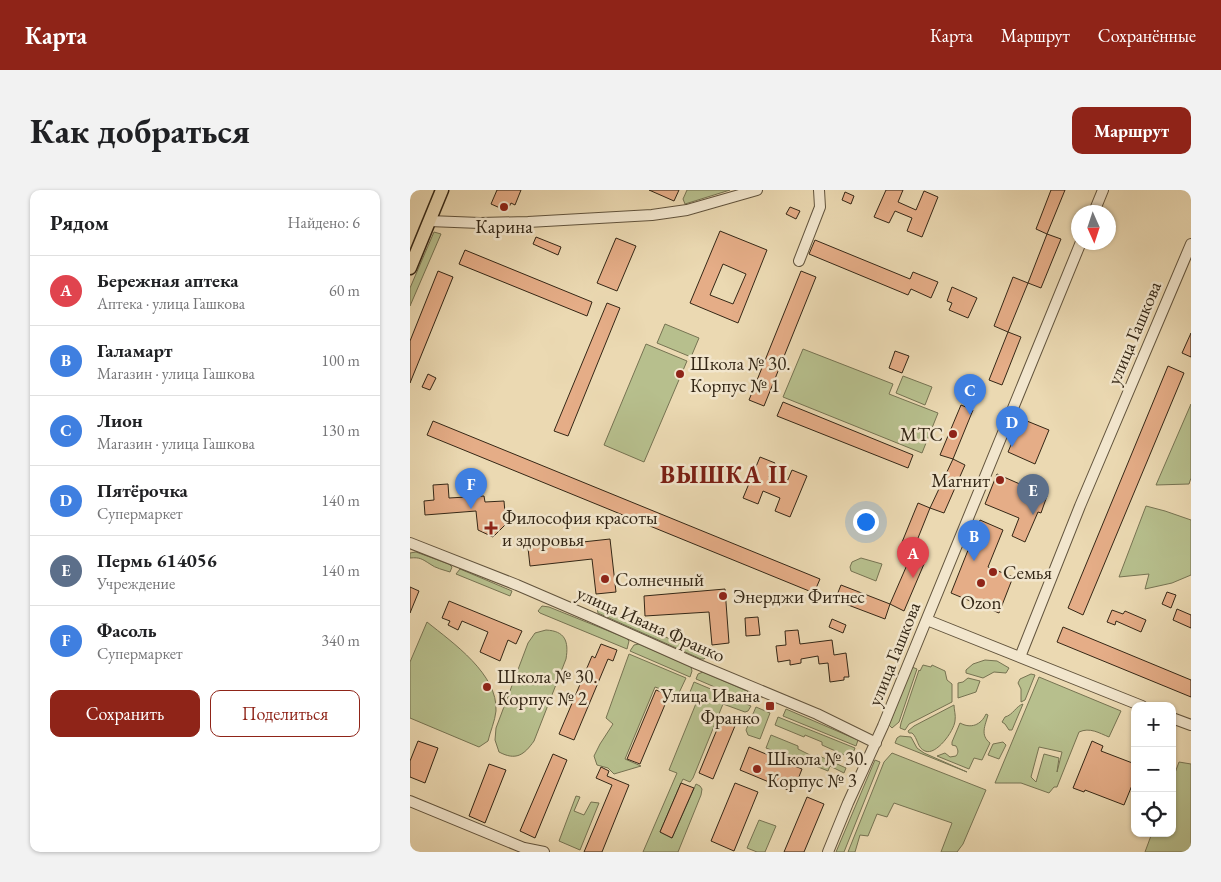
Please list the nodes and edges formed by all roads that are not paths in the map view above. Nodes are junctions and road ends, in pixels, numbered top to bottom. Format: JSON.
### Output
{"nodes":[{"id":1,"x":442,"y":190,"type":"edge"},
{"id":2,"x":757,"y":190,"type":"edge"},
{"id":3,"x":819,"y":190,"type":"edge"},
{"id":4,"x":1104,"y":190,"type":"edge"},
{"id":5,"x":1097,"y":205,"type":"edge"},
{"id":6,"x":429,"y":221,"type":"junction"},
{"id":7,"x":1191,"y":244,"type":"edge"},
{"id":8,"x":1078,"y":250,"type":"edge"},
{"id":9,"x":411,"y":261,"type":"edge"},
{"id":10,"x":798,"y":261,"type":"dead end"},
{"id":11,"x":410,"y":543,"type":"edge"},
{"id":12,"x":927,"y":620,"type":"junction"},
{"id":13,"x":1020,"y":657,"type":"junction"},
{"id":14,"x":1132,"y":702,"type":"edge"},
{"id":15,"x":1176,"y":719,"type":"edge"},
{"id":16,"x":1191,"y":725,"type":"edge"},
{"id":17,"x":876,"y":742,"type":"junction"},
{"id":18,"x":410,"y":801,"type":"edge"},
{"id":19,"x":523,"y":850,"type":"edge"},
{"id":20,"x":544,"y":852,"type":"edge"},
{"id":21,"x":828,"y":852,"type":"edge"}],
"edges":[{"from":1,"to":6,"type":"main road"},
{"from":2,"to":6,"type":"street"},
{"from":3,"to":10,"type":"street"},
{"from":4,"to":5,"type":"street"},
{"from":6,"to":9,"type":"main road"},
{"from":7,"to":13,"type":"street","name":"улица Гашкова"},
{"from":8,"to":12,"type":"street","name":"улица Гашкова"},
{"from":11,"to":17,"type":"street","name":"улица Ивана Франко"},
{"from":12,"to":13,"type":"street"},
{"from":12,"to":17,"type":"street","name":"улица Гашкова"},
{"from":13,"to":14,"type":"street"},
{"from":15,"to":16,"type":"street"},
{"from":17,"to":21,"type":"street","name":"улица Гашкова"},
{"from":18,"to":19,"type":"street"},
{"from":19,"to":20,"type":"street"}]}
